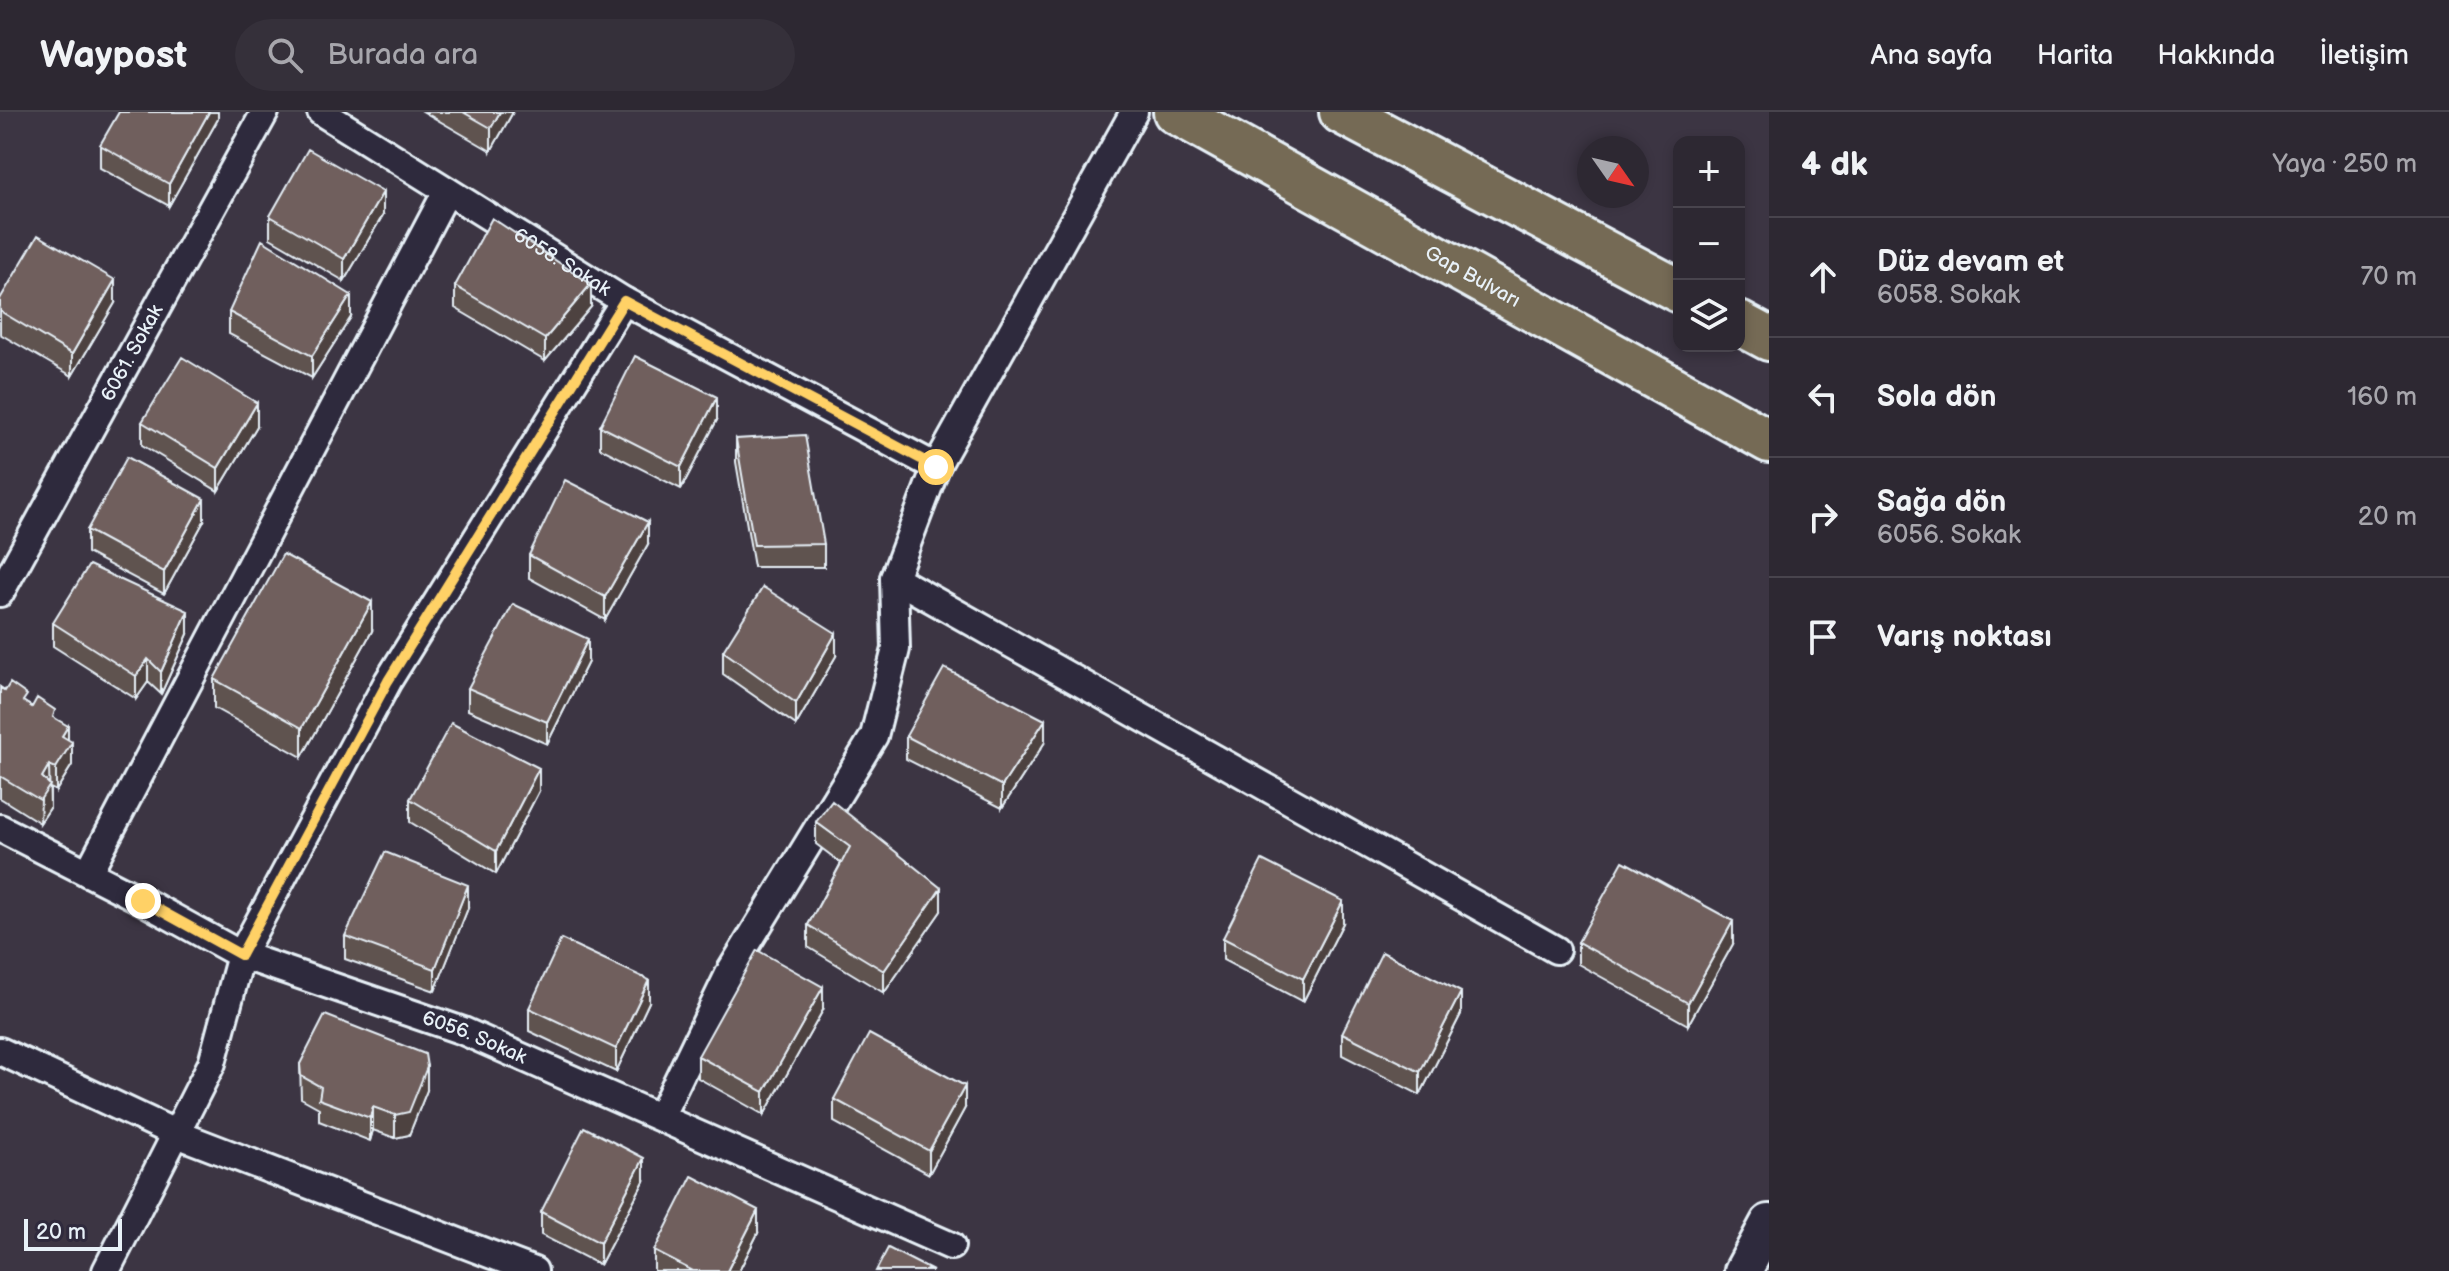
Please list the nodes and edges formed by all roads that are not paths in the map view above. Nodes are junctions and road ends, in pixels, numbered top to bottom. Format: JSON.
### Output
{"nodes":[{"id":1,"x":265,"y":112,"type":"edge"},
{"id":2,"x":321,"y":112,"type":"edge"},
{"id":3,"x":1134,"y":112,"type":"edge"},
{"id":4,"x":1175,"y":112,"type":"edge"},
{"id":5,"x":1341,"y":112,"type":"edge"},
{"id":6,"x":447,"y":191,"type":"junction"},
{"id":7,"x":1673,"y":288,"type":"edge"},
{"id":8,"x":624,"y":301,"type":"junction"},
{"id":9,"x":1745,"y":326,"type":"edge"},
{"id":10,"x":1769,"y":339,"type":"edge"},
{"id":11,"x":1769,"y":441,"type":"edge"},
{"id":12,"x":936,"y":467,"type":"junction"},
{"id":13,"x":894,"y":578,"type":"junction"},
{"id":14,"x":0,"y":593,"type":"edge"},
{"id":15,"x":0,"y":828,"type":"edge"},
{"id":16,"x":88,"y":873,"type":"junction"},
{"id":17,"x":1556,"y":950,"type":"dead end"},
{"id":18,"x":241,"y":955,"type":"junction"},
{"id":19,"x":0,"y":1051,"type":"edge"},
{"id":20,"x":660,"y":1117,"type":"junction"},
{"id":21,"x":177,"y":1134,"type":"junction"},
{"id":22,"x":1769,"y":1223,"type":"edge"},
{"id":23,"x":951,"y":1246,"type":"dead end"},
{"id":24,"x":106,"y":1271,"type":"edge"},
{"id":25,"x":534,"y":1271,"type":"edge"},
{"id":26,"x":1743,"y":1271,"type":"edge"}],
"edges":[{"from":1,"to":14,"type":"street","name":"6061. Sokak"},
{"from":2,"to":6,"type":"street","name":"6058. Sokak"},
{"from":3,"to":12,"type":"street"},
{"from":4,"to":11,"type":"highway","name":"Gap Bulvarı"},
{"from":5,"to":7,"type":"highway"},
{"from":6,"to":8,"type":"street","name":"6058. Sokak"},
{"from":6,"to":16,"type":"street"},
{"from":8,"to":12,"type":"street","name":"6058. Sokak"},
{"from":8,"to":18,"type":"street"},
{"from":9,"to":10,"type":"highway"},
{"from":12,"to":13,"type":"street"},
{"from":13,"to":17,"type":"street"},
{"from":13,"to":20,"type":"street"},
{"from":15,"to":16,"type":"street","name":"6056. Sokak"},
{"from":16,"to":18,"type":"street","name":"6056. Sokak"},
{"from":18,"to":20,"type":"street","name":"6056. Sokak"},
{"from":18,"to":21,"type":"street"},
{"from":19,"to":21,"type":"street"},
{"from":20,"to":23,"type":"street","name":"6056. Sokak"},
{"from":21,"to":24,"type":"street"},
{"from":21,"to":25,"type":"street"},
{"from":22,"to":26,"type":"main road"}]}
